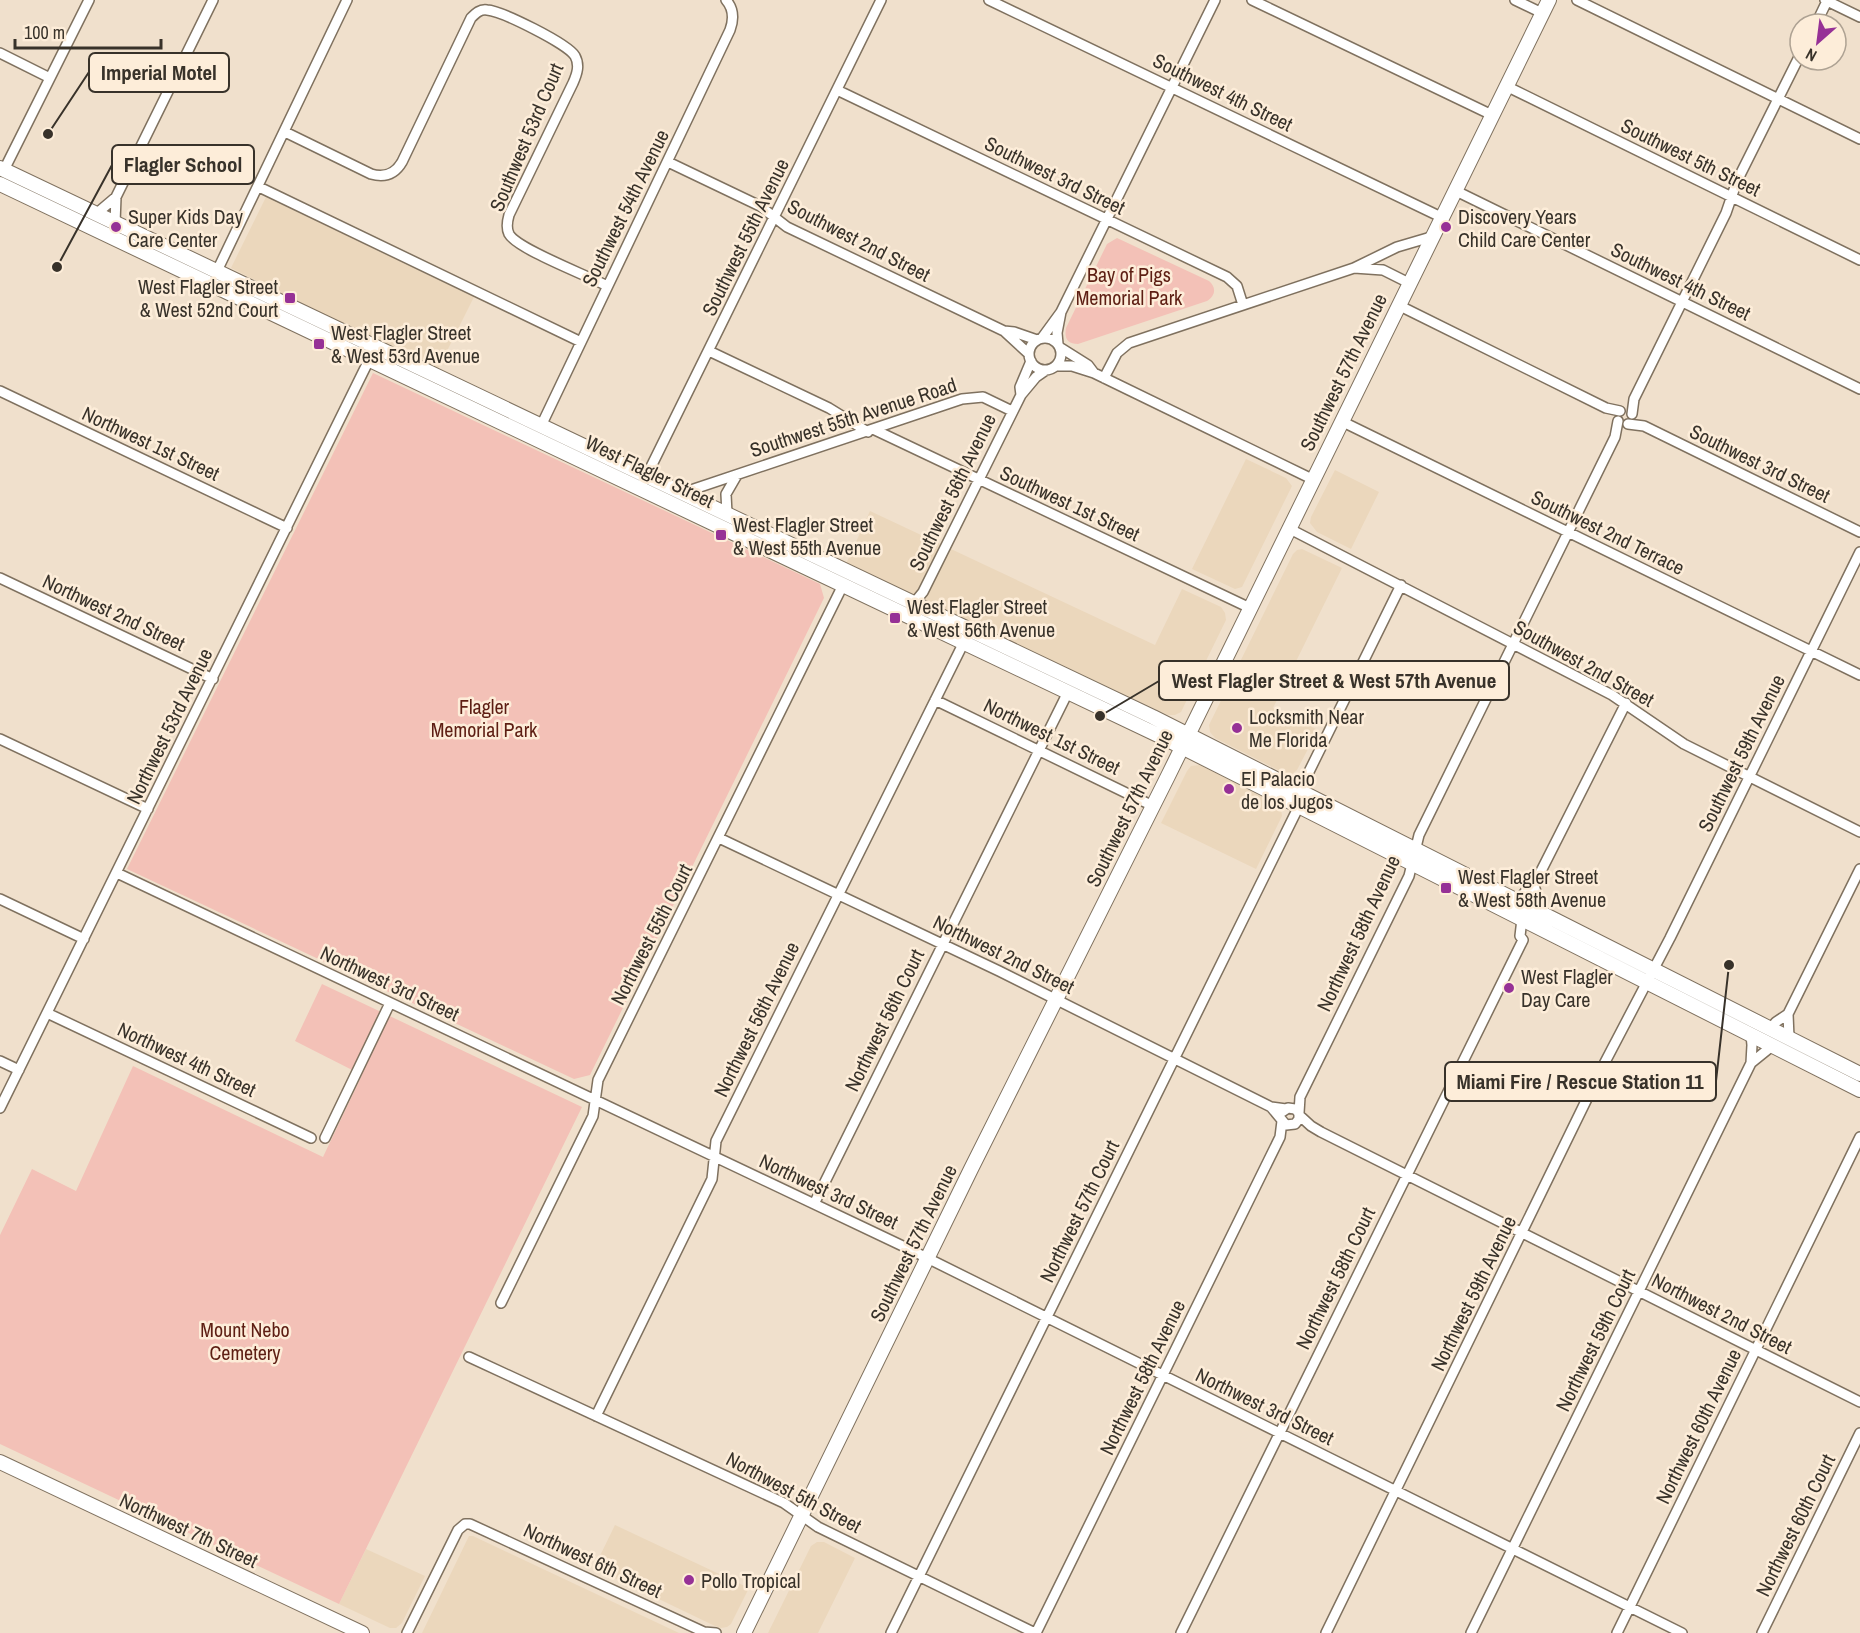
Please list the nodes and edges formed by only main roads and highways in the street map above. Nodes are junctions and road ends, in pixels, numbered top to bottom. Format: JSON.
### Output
{"nodes":[{"id":1,"x":1548,"y":0,"type":"edge"},
{"id":2,"x":1,"y":176,"type":"edge"},
{"id":3,"x":176,"y":267,"type":"junction"},
{"id":4,"x":218,"y":272,"type":"junction"},
{"id":5,"x":375,"y":346,"type":"junction"},
{"id":6,"x":346,"y":348,"type":"junction"},
{"id":7,"x":369,"y":360,"type":"junction"},
{"id":8,"x":405,"y":361,"type":"junction"},
{"id":9,"x":483,"y":405,"type":"junction"},
{"id":10,"x":643,"y":482,"type":"junction"},
{"id":11,"x":682,"y":493,"type":"junction"},
{"id":12,"x":657,"y":497,"type":"junction"},
{"id":13,"x":914,"y":603,"type":"junction"},
{"id":14,"x":886,"y":605,"type":"junction"},
{"id":15,"x":993,"y":640,"type":"junction"},
{"id":16,"x":964,"y":642,"type":"junction"},
{"id":17,"x":1184,"y":740,"type":"junction"},
{"id":18,"x":1650,"y":976,"type":"junction"},
{"id":19,"x":1860,"y":1074,"type":"edge"},
{"id":20,"x":1860,"y":1090,"type":"edge"},
{"id":21,"x":0,"y":1462,"type":"edge"},
{"id":22,"x":362,"y":1633,"type":"edge"},
{"id":23,"x":744,"y":1633,"type":"edge"}],
"edges":[{"from":1,"to":17,"type":"main road","name":"Southwest 57th Avenue"},
{"from":2,"to":3,"type":"main road","name":"West Flagler Street"},
{"from":2,"to":4,"type":"main road","name":"West Flagler Street"},
{"from":3,"to":4,"type":"main road"},
{"from":3,"to":6,"type":"main road","name":"West Flagler Street"},
{"from":4,"to":5,"type":"main road","name":"West Flagler Street"},
{"from":5,"to":6,"type":"main road"},
{"from":5,"to":8,"type":"main road","name":"West Flagler Street"},
{"from":6,"to":7,"type":"main road","name":"West Flagler Street"},
{"from":7,"to":8,"type":"main road"},
{"from":7,"to":9,"type":"main road","name":"West Flagler Street"},
{"from":8,"to":9,"type":"main road","name":"West Flagler Street"},
{"from":9,"to":10,"type":"main road","name":"West Flagler Street"},
{"from":9,"to":10,"type":"main road","name":"West Flagler Street"},
{"from":10,"to":11,"type":"main road","name":"West Flagler Street"},
{"from":10,"to":12,"type":"main road","name":"West Flagler Street"},
{"from":11,"to":12,"type":"main road"},
{"from":11,"to":13,"type":"main road","name":"West Flagler Street"},
{"from":12,"to":14,"type":"main road","name":"West Flagler Street"},
{"from":13,"to":14,"type":"main road"},
{"from":13,"to":15,"type":"main road","name":"West Flagler Street"},
{"from":14,"to":16,"type":"main road","name":"West Flagler Street"},
{"from":15,"to":16,"type":"main road"},
{"from":15,"to":17,"type":"main road","name":"West Flagler Street"},
{"from":16,"to":17,"type":"main road","name":"West Flagler Street"},
{"from":17,"to":18,"type":"main road","name":"West Flagler Street"},
{"from":17,"to":18,"type":"main road","name":"West Flagler Street"},
{"from":17,"to":23,"type":"main road","name":"Southwest 57th Avenue"},
{"from":18,"to":19,"type":"main road","name":"West Flagler Street"},
{"from":18,"to":20,"type":"main road","name":"West Flagler Street"},
{"from":21,"to":22,"type":"main road","name":"Northwest 7th Street"}]}
